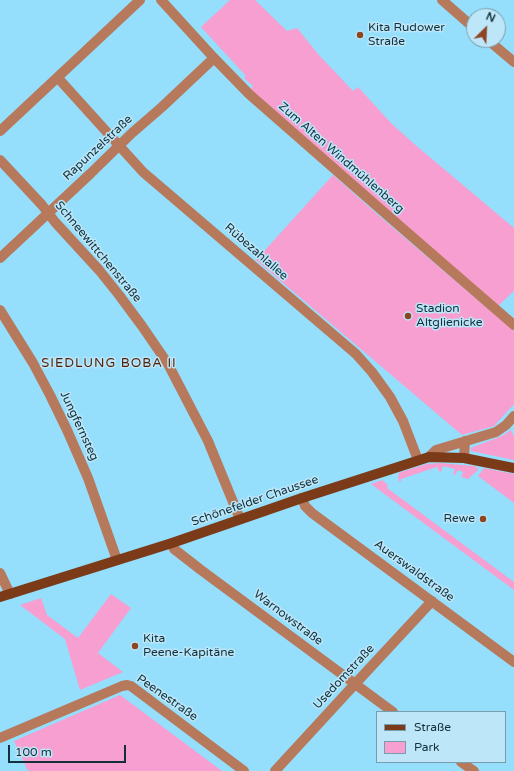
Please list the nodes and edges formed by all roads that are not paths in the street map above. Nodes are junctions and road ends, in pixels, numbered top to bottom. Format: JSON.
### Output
{"nodes":[{"id":1,"x":140,"y":0,"type":"edge"},
{"id":2,"x":161,"y":0,"type":"edge"},
{"id":3,"x":442,"y":0,"type":"edge"},
{"id":4,"x":466,"y":21,"type":"edge"},
{"id":5,"x":497,"y":48,"type":"edge"},
{"id":6,"x":214,"y":58,"type":"junction"},
{"id":7,"x":514,"y":62,"type":"edge"},
{"id":8,"x":58,"y":78,"type":"junction"},
{"id":9,"x":0,"y":131,"type":"edge"},
{"id":10,"x":120,"y":145,"type":"junction"},
{"id":11,"x":0,"y":160,"type":"edge"},
{"id":12,"x":48,"y":213,"type":"junction"},
{"id":13,"x":0,"y":258,"type":"edge"},
{"id":14,"x":0,"y":310,"type":"edge"},
{"id":15,"x":514,"y":325,"type":"edge"},
{"id":16,"x":514,"y":416,"type":"edge"},
{"id":17,"x":465,"y":441,"type":"junction"},
{"id":18,"x":429,"y":457,"type":"junction"},
{"id":19,"x":464,"y":458,"type":"junction"},
{"id":20,"x":418,"y":460,"type":"junction"},
{"id":21,"x":514,"y":468,"type":"edge"},
{"id":22,"x":302,"y":498,"type":"junction"},
{"id":23,"x":240,"y":519,"type":"junction"},
{"id":24,"x":172,"y":543,"type":"junction"},
{"id":25,"x":117,"y":560,"type":"junction"},
{"id":26,"x":0,"y":573,"type":"edge"},
{"id":27,"x":4,"y":595,"type":"edge"},
{"id":28,"x":432,"y":601,"type":"junction"},
{"id":29,"x":514,"y":662,"type":"edge"},
{"id":30,"x":355,"y":684,"type":"junction"},
{"id":31,"x":392,"y":711,"type":"edge"},
{"id":32,"x":0,"y":738,"type":"edge"},
{"id":33,"x":462,"y":763,"type":"edge"},
{"id":34,"x":244,"y":771,"type":"edge"},
{"id":35,"x":274,"y":771,"type":"edge"},
{"id":36,"x":474,"y":771,"type":"edge"}],
"edges":[{"from":1,"to":8,"type":"street"},
{"from":2,"to":6,"type":"street","name":"Zum Alten Windmühlenberg"},
{"from":3,"to":4,"type":"street"},
{"from":5,"to":7,"type":"street"},
{"from":6,"to":10,"type":"street","name":"Rapunzelstraße"},
{"from":6,"to":15,"type":"street","name":"Zum Alten Windmühlenberg"},
{"from":8,"to":9,"type":"street"},
{"from":8,"to":10,"type":"street","name":"Rübezahlallee"},
{"from":10,"to":12,"type":"street","name":"Rapunzelstraße"},
{"from":10,"to":20,"type":"street","name":"Rübezahlallee"},
{"from":11,"to":12,"type":"street","name":"Schneewittchenstraße"},
{"from":12,"to":13,"type":"street","name":"Rapunzelstraße"},
{"from":12,"to":23,"type":"street","name":"Schneewittchenstraße"},
{"from":14,"to":25,"type":"street","name":"Jungfernsteg"},
{"from":16,"to":17,"type":"street"},
{"from":17,"to":18,"type":"street"},
{"from":17,"to":19,"type":"street"},
{"from":18,"to":19,"type":"main road","name":"Schönefelder Chaussee"},
{"from":18,"to":20,"type":"main road","name":"Schönefelder Chaussee"},
{"from":19,"to":21,"type":"main road","name":"Schönefelder Chaussee"},
{"from":20,"to":22,"type":"main road","name":"Schönefelder Chaussee"},
{"from":22,"to":23,"type":"main road","name":"Schönefelder Chaussee"},
{"from":22,"to":28,"type":"street","name":"Auerswaldstraße"},
{"from":23,"to":24,"type":"main road","name":"Schönefelder Chaussee"},
{"from":24,"to":25,"type":"main road","name":"Schönefelder Chaussee"},
{"from":24,"to":30,"type":"street","name":"Warnowstraße"},
{"from":25,"to":27,"type":"main road","name":"Schönefelder Chaussee"},
{"from":26,"to":27,"type":"street"},
{"from":28,"to":29,"type":"street","name":"Auerswaldstraße"},
{"from":28,"to":30,"type":"street","name":"Usedomstraße"},
{"from":30,"to":31,"type":"street","name":"Warnowstraße"},
{"from":30,"to":35,"type":"street","name":"Usedomstraße"},
{"from":32,"to":34,"type":"street","name":"Peenestraße"},
{"from":33,"to":36,"type":"street"}]}
